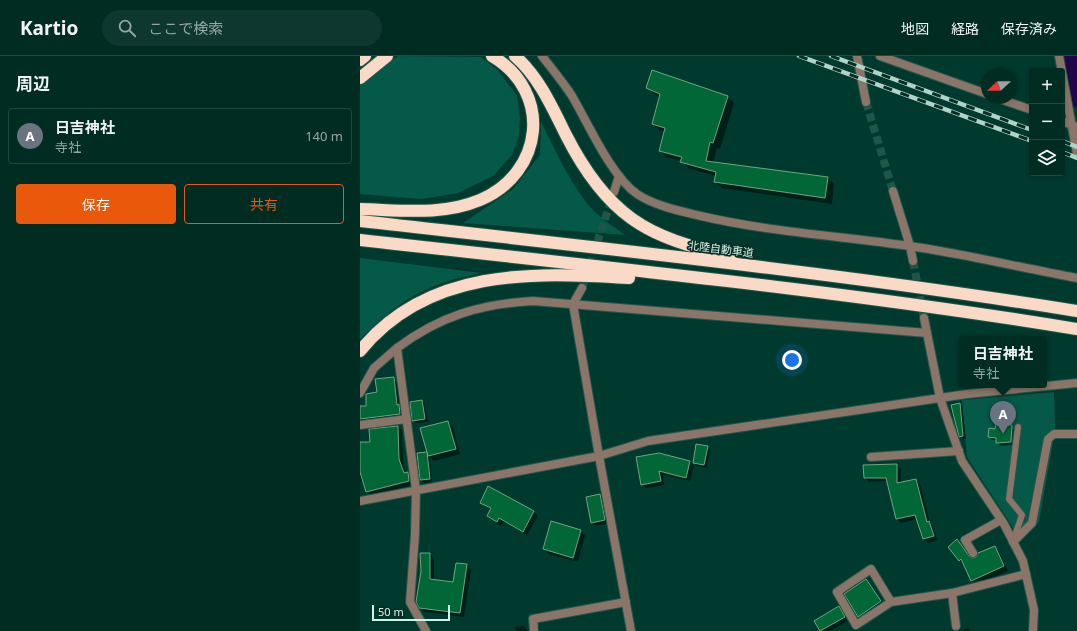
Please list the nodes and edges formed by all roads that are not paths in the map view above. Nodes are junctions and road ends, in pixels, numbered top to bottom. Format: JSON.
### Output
{"nodes":[{"id":1,"x":365,"y":56,"type":"edge"},
{"id":2,"x":388,"y":56,"type":"edge"},
{"id":3,"x":492,"y":56,"type":"edge"},
{"id":4,"x":515,"y":56,"type":"edge"},
{"id":5,"x":542,"y":56,"type":"edge"},
{"id":6,"x":857,"y":56,"type":"edge"},
{"id":7,"x":880,"y":56,"type":"edge"},
{"id":8,"x":1059,"y":56,"type":"edge"},
{"id":9,"x":360,"y":60,"type":"edge"},
{"id":10,"x":360,"y":78,"type":"edge"},
{"id":11,"x":981,"y":92,"type":"edge"},
{"id":12,"x":866,"y":102,"type":"tunnel mouth"},
{"id":13,"x":1015,"y":104,"type":"edge"},
{"id":14,"x":1029,"y":109,"type":"edge"},
{"id":15,"x":1074,"y":126,"type":"edge"},
{"id":16,"x":1077,"y":154,"type":"edge"},
{"id":17,"x":620,"y":176,"type":"junction"},
{"id":18,"x":893,"y":191,"type":"tunnel mouth"},
{"id":19,"x":614,"y":192,"type":"tunnel mouth"},
{"id":20,"x":360,"y":209,"type":"edge"},
{"id":21,"x":360,"y":221,"type":"edge"},
{"id":22,"x":360,"y":240,"type":"edge"},
{"id":23,"x":910,"y":246,"type":"junction"},
{"id":24,"x":913,"y":261,"type":"tunnel mouth"},
{"id":25,"x":1077,"y":278,"type":"edge"},
{"id":26,"x":582,"y":288,"type":"tunnel mouth"},
{"id":27,"x":796,"y":290,"type":"junction"},
{"id":28,"x":958,"y":292,"type":"junction"},
{"id":29,"x":573,"y":304,"type":"junction"},
{"id":30,"x":1077,"y":311,"type":"edge"},
{"id":31,"x":924,"y":318,"type":"tunnel mouth"},
{"id":32,"x":1077,"y":329,"type":"edge"},
{"id":33,"x":927,"y":333,"type":"junction"},
{"id":34,"x":397,"y":348,"type":"junction"},
{"id":35,"x":360,"y":351,"type":"edge"},
{"id":36,"x":1077,"y":383,"type":"edge"},
{"id":37,"x":1047,"y":386,"type":"edge"},
{"id":38,"x":1031,"y":388,"type":"edge"},
{"id":39,"x":360,"y":393,"type":"edge"},
{"id":40,"x":940,"y":398,"type":"junction"},
{"id":41,"x":406,"y":419,"type":"junction"},
{"id":42,"x":360,"y":425,"type":"edge"},
{"id":43,"x":1018,"y":427,"type":"dead end"},
{"id":44,"x":1077,"y":434,"type":"edge"},
{"id":45,"x":959,"y":451,"type":"junction"},
{"id":46,"x":598,"y":456,"type":"junction"},
{"id":47,"x":871,"y":458,"type":"dead end"},
{"id":48,"x":416,"y":490,"type":"junction"},
{"id":49,"x":360,"y":501,"type":"edge"},
{"id":50,"x":1001,"y":520,"type":"junction"},
{"id":51,"x":1013,"y":542,"type":"junction"},
{"id":52,"x":973,"y":553,"type":"dead end"},
{"id":53,"x":1026,"y":574,"type":"junction"},
{"id":54,"x":952,"y":593,"type":"junction"},
{"id":55,"x":626,"y":602,"type":"junction"},
{"id":56,"x":891,"y":602,"type":"junction"},
{"id":57,"x":956,"y":626,"type":"dead end"},
{"id":58,"x":426,"y":631,"type":"edge"},
{"id":59,"x":534,"y":631,"type":"edge"},
{"id":60,"x":631,"y":631,"type":"edge"},
{"id":61,"x":1033,"y":631,"type":"edge"}],
"edges":[{"from":1,"to":9,"type":"highway"},
{"from":2,"to":10,"type":"highway"},
{"from":3,"to":20,"type":"highway"},
{"from":4,"to":28,"type":"highway"},
{"from":5,"to":17,"type":"street"},
{"from":6,"to":12,"type":"street"},
{"from":7,"to":11,"type":"street"},
{"from":8,"to":15,"type":"street"},
{"from":13,"to":14,"type":"street"},
{"from":15,"to":16,"type":"street"},
{"from":17,"to":19,"type":"street"},
{"from":17,"to":23,"type":"street"},
{"from":18,"to":23,"type":"street"},
{"from":21,"to":28,"type":"highway","name":"北陸自動車道"},
{"from":22,"to":27,"type":"highway"},
{"from":23,"to":24,"type":"street"},
{"from":23,"to":25,"type":"street"},
{"from":26,"to":29,"type":"street"},
{"from":27,"to":32,"type":"highway"},
{"from":27,"to":35,"type":"highway"},
{"from":28,"to":30,"type":"highway","name":"北陸自動車道"},
{"from":29,"to":33,"type":"street"},
{"from":29,"to":34,"type":"street"},
{"from":29,"to":46,"type":"street"},
{"from":31,"to":33,"type":"street"},
{"from":33,"to":40,"type":"street"},
{"from":34,"to":39,"type":"street"},
{"from":34,"to":41,"type":"street"},
{"from":36,"to":37,"type":"street"},
{"from":38,"to":40,"type":"street"},
{"from":40,"to":45,"type":"street"},
{"from":40,"to":46,"type":"street"},
{"from":41,"to":42,"type":"street"},
{"from":41,"to":48,"type":"street"},
{"from":43,"to":51,"type":"lane"},
{"from":44,"to":51,"type":"street"},
{"from":45,"to":47,"type":"street"},
{"from":45,"to":50,"type":"street"},
{"from":46,"to":48,"type":"street"},
{"from":46,"to":55,"type":"street"},
{"from":48,"to":49,"type":"street"},
{"from":48,"to":58,"type":"street"},
{"from":50,"to":51,"type":"street"},
{"from":50,"to":52,"type":"street"},
{"from":51,"to":53,"type":"street"},
{"from":53,"to":54,"type":"street"},
{"from":53,"to":61,"type":"street"},
{"from":54,"to":56,"type":"street"},
{"from":54,"to":57,"type":"street"},
{"from":55,"to":59,"type":"street"},
{"from":55,"to":60,"type":"street"},
{"from":56,"to":56,"type":"street"}]}
